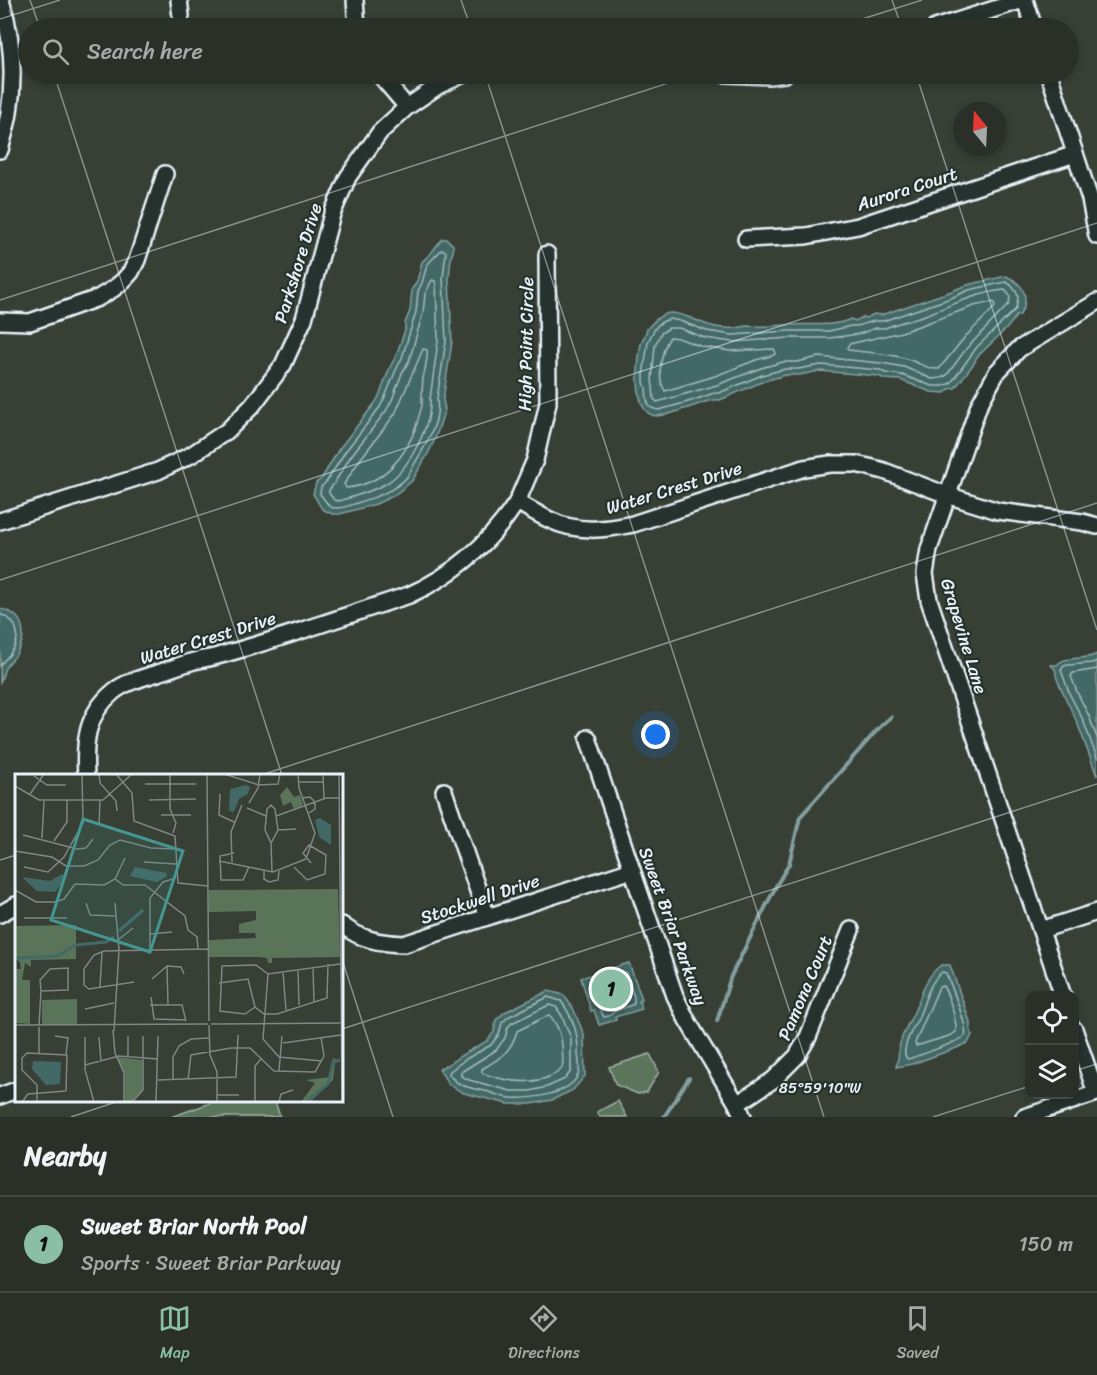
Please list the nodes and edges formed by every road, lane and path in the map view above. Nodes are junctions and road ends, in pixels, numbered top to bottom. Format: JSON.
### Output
{"nodes":[{"id":1,"x":1,"y":0,"type":"edge"},
{"id":2,"x":179,"y":0,"type":"edge"},
{"id":3,"x":355,"y":0,"type":"edge"},
{"id":4,"x":1024,"y":0,"type":"edge"},
{"id":5,"x":181,"y":16,"type":"dead end"},
{"id":6,"x":356,"y":18,"type":"edge"},
{"id":7,"x":967,"y":18,"type":"edge"},
{"id":8,"x":1030,"y":18,"type":"edge"},
{"id":9,"x":387,"y":84,"type":"edge"},
{"id":10,"x":442,"y":84,"type":"edge"},
{"id":11,"x":1052,"y":84,"type":"edge"},
{"id":12,"x":407,"y":107,"type":"junction"},
{"id":13,"x":0,"y":150,"type":"edge"},
{"id":14,"x":1076,"y":154,"type":"junction"},
{"id":15,"x":165,"y":174,"type":"dead end"},
{"id":16,"x":1097,"y":236,"type":"edge"},
{"id":17,"x":746,"y":239,"type":"dead end"},
{"id":18,"x":547,"y":254,"type":"dead end"},
{"id":19,"x":1097,"y":302,"type":"edge"},
{"id":20,"x":0,"y":321,"type":"edge"},
{"id":21,"x":947,"y":495,"type":"junction"},
{"id":22,"x":517,"y":502,"type":"junction"},
{"id":23,"x":0,"y":521,"type":"edge"},
{"id":24,"x":1097,"y":526,"type":"edge"},
{"id":25,"x":588,"y":738,"type":"dead end"},
{"id":26,"x":86,"y":774,"type":"edge"},
{"id":27,"x":444,"y":791,"type":"dead end"},
{"id":28,"x":632,"y":870,"type":"junction"},
{"id":29,"x":15,"y":906,"type":"edge"},
{"id":30,"x":1097,"y":912,"type":"edge"},
{"id":31,"x":0,"y":914,"type":"edge"},
{"id":32,"x":487,"y":917,"type":"junction"},
{"id":33,"x":344,"y":927,"type":"edge"},
{"id":34,"x":851,"y":930,"type":"dead end"},
{"id":35,"x":1041,"y":930,"type":"junction"},
{"id":36,"x":1061,"y":991,"type":"edge"},
{"id":37,"x":1079,"y":1044,"type":"edge"},
{"id":38,"x":15,"y":1090,"type":"edge"},
{"id":39,"x":1096,"y":1093,"type":"edge"},
{"id":40,"x":0,"y":1096,"type":"edge"},
{"id":41,"x":740,"y":1111,"type":"edge"},
{"id":42,"x":1024,"y":1117,"type":"edge"}],
"edges":[{"from":1,"to":13,"type":"street"},
{"from":2,"to":5,"type":"street"},
{"from":3,"to":6,"type":"street"},
{"from":4,"to":7,"type":"street"},
{"from":4,"to":8,"type":"street"},
{"from":9,"to":12,"type":"street"},
{"from":10,"to":12,"type":"street","name":"Parkshore Drive"},
{"from":11,"to":14,"type":"street"},
{"from":12,"to":23,"type":"street","name":"Parkshore Drive"},
{"from":14,"to":16,"type":"street"},
{"from":14,"to":17,"type":"street","name":"Aurora Court"},
{"from":15,"to":20,"type":"street"},
{"from":18,"to":22,"type":"street","name":"High Point Circle"},
{"from":19,"to":21,"type":"street","name":"Grapevine Lane"},
{"from":21,"to":22,"type":"street","name":"Water Crest Drive"},
{"from":21,"to":24,"type":"street","name":"Water Crest Drive"},
{"from":21,"to":35,"type":"street","name":"Grapevine Lane"},
{"from":22,"to":26,"type":"street","name":"Water Crest Drive"},
{"from":25,"to":28,"type":"street","name":"Sweet Briar Parkway"},
{"from":27,"to":32,"type":"street"},
{"from":28,"to":32,"type":"street","name":"Stockwell Drive"},
{"from":28,"to":41,"type":"street","name":"Sweet Briar Parkway"},
{"from":29,"to":31,"type":"street"},
{"from":30,"to":35,"type":"street"},
{"from":32,"to":33,"type":"street","name":"Stockwell Drive"},
{"from":34,"to":41,"type":"street","name":"Pamona Court"},
{"from":35,"to":36,"type":"street","name":"Grapevine Lane"},
{"from":37,"to":39,"type":"street"},
{"from":38,"to":40,"type":"street"},
{"from":39,"to":42,"type":"street"}]}
